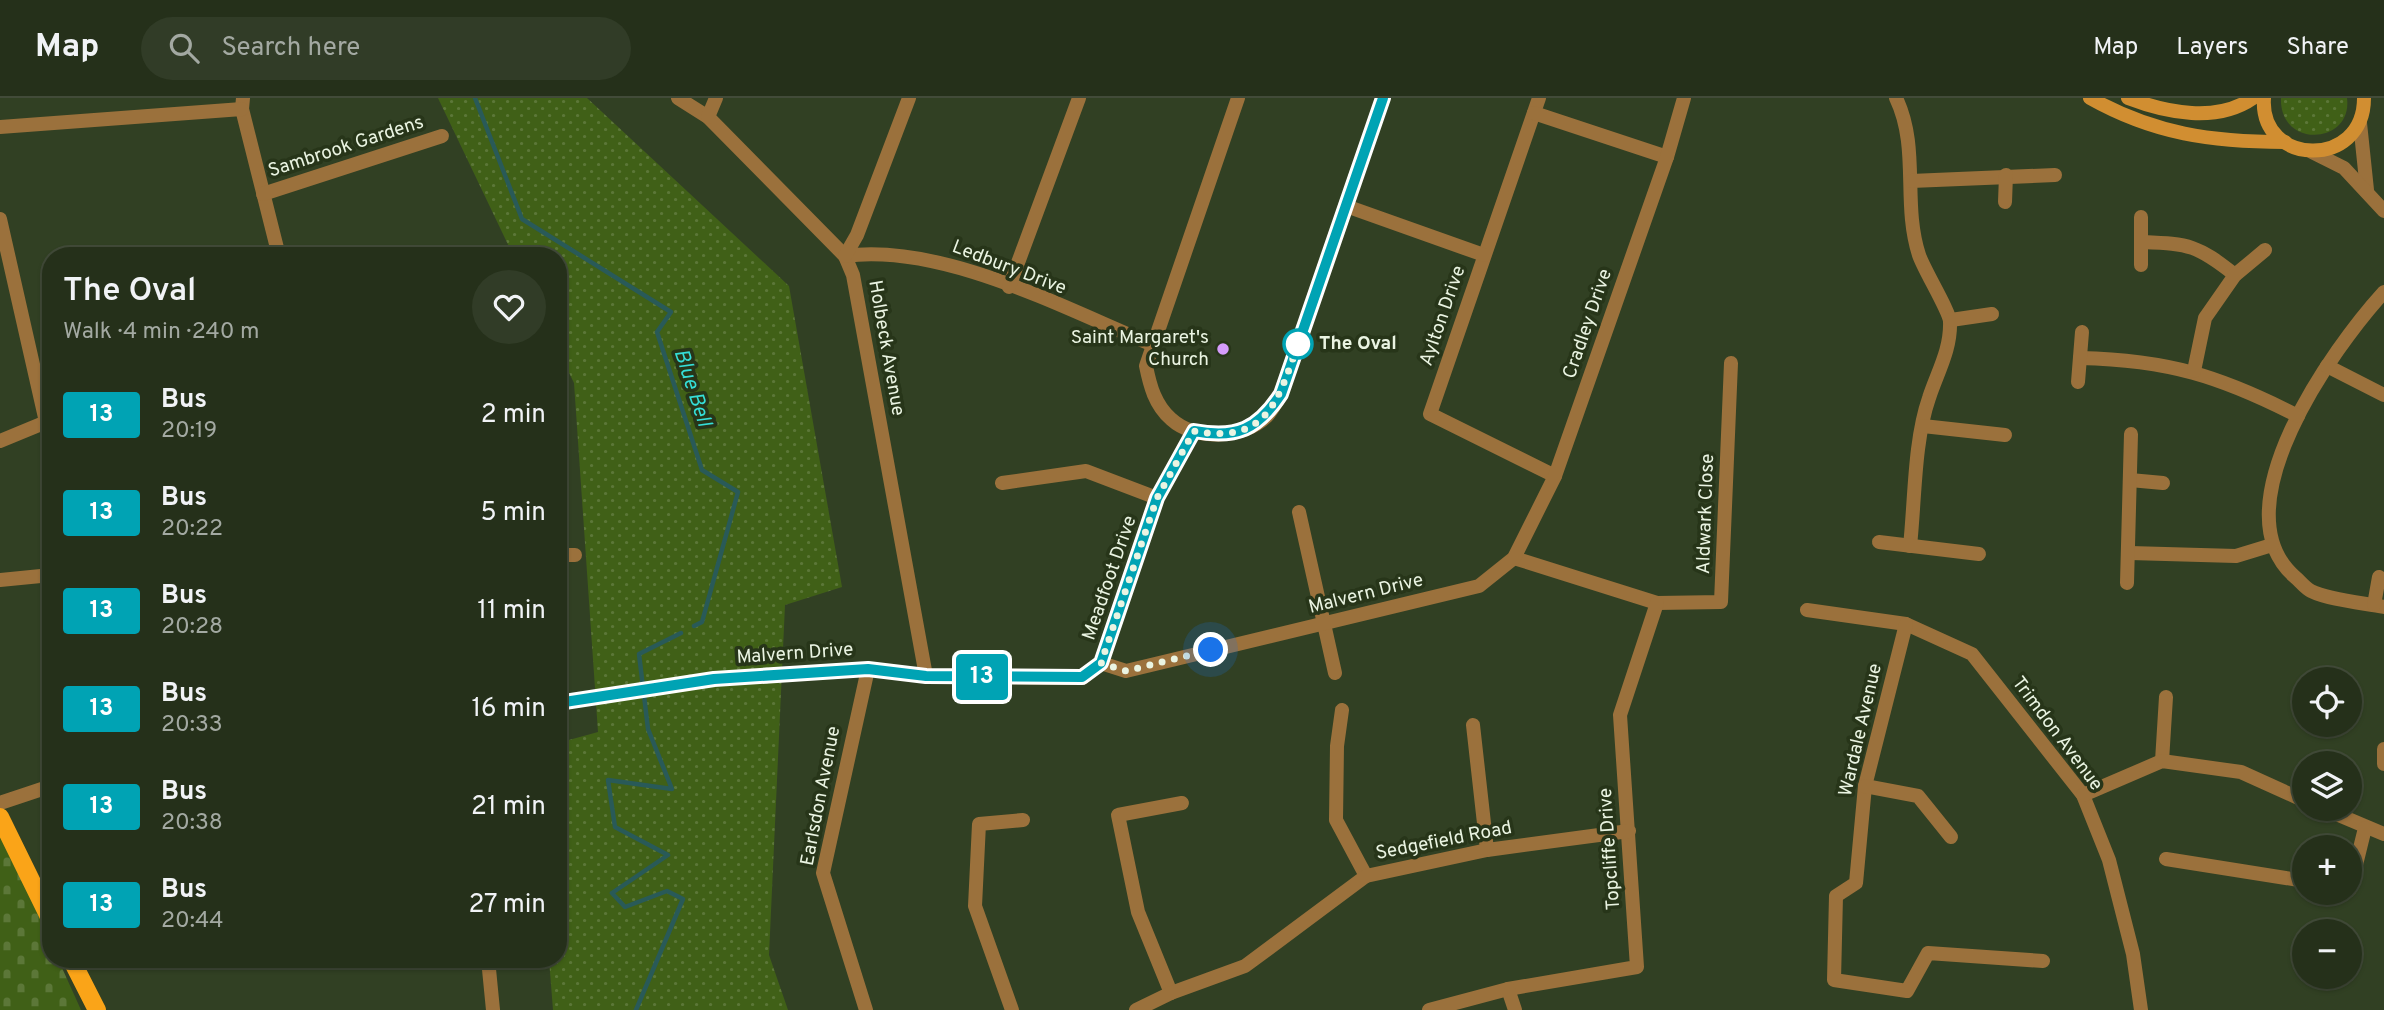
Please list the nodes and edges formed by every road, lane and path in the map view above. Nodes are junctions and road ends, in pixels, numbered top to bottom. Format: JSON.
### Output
{"nodes":[{"id":1,"x":678,"y":98,"type":"edge"},
{"id":2,"x":716,"y":98,"type":"edge"},
{"id":3,"x":909,"y":98,"type":"edge"},
{"id":4,"x":1079,"y":98,"type":"edge"},
{"id":5,"x":1238,"y":98,"type":"edge"},
{"id":6,"x":1383,"y":98,"type":"edge"},
{"id":7,"x":1539,"y":98,"type":"edge"},
{"id":8,"x":1684,"y":98,"type":"edge"},
{"id":9,"x":1896,"y":98,"type":"edge"},
{"id":10,"x":2090,"y":98,"type":"edge"},
{"id":11,"x":2128,"y":98,"type":"edge"},
{"id":12,"x":2253,"y":98,"type":"edge"},
{"id":13,"x":2264,"y":98,"type":"edge"},
{"id":14,"x":2364,"y":98,"type":"edge"},
{"id":15,"x":243,"y":103,"type":"edge"},
{"id":16,"x":1534,"y":113,"type":"junction"},
{"id":17,"x":708,"y":117,"type":"junction"},
{"id":18,"x":2360,"y":123,"type":"junction"},
{"id":19,"x":0,"y":127,"type":"edge"},
{"id":20,"x":442,"y":136,"type":"dead end"},
{"id":21,"x":2285,"y":142,"type":"junction"},
{"id":22,"x":2312,"y":152,"type":"junction"},
{"id":23,"x":1667,"y":157,"type":"junction"},
{"id":24,"x":2006,"y":175,"type":"junction"},
{"id":25,"x":2055,"y":175,"type":"dead end"},
{"id":26,"x":1911,"y":181,"type":"junction"},
{"id":27,"x":2367,"y":190,"type":"junction"},
{"id":28,"x":263,"y":194,"type":"junction"},
{"id":29,"x":2005,"y":202,"type":"dead end"},
{"id":30,"x":1346,"y":206,"type":"junction"},
{"id":31,"x":2384,"y":211,"type":"edge"},
{"id":32,"x":2141,"y":218,"type":"dead end"},
{"id":33,"x":0,"y":219,"type":"edge"},
{"id":34,"x":2143,"y":242,"type":"junction"},
{"id":35,"x":277,"y":247,"type":"edge"},
{"id":36,"x":2265,"y":250,"type":"dead end"},
{"id":37,"x":1484,"y":255,"type":"junction"},
{"id":38,"x":845,"y":256,"type":"junction"},
{"id":39,"x":2141,"y":265,"type":"dead end"},
{"id":40,"x":2235,"y":275,"type":"junction"},
{"id":41,"x":1009,"y":287,"type":"junction"},
{"id":42,"x":2384,"y":292,"type":"edge"},
{"id":43,"x":1992,"y":314,"type":"dead end"},
{"id":44,"x":1951,"y":320,"type":"junction"},
{"id":45,"x":2082,"y":332,"type":"dead end"},
{"id":46,"x":1153,"y":345,"type":"junction"},
{"id":47,"x":2080,"y":358,"type":"junction"},
{"id":48,"x":1731,"y":363,"type":"dead end"},
{"id":49,"x":2327,"y":366,"type":"junction"},
{"id":50,"x":2193,"y":371,"type":"junction"},
{"id":51,"x":2078,"y":382,"type":"dead end"},
{"id":52,"x":42,"y":392,"type":"edge"},
{"id":53,"x":2384,"y":395,"type":"edge"},
{"id":54,"x":2298,"y":416,"type":"junction"},
{"id":55,"x":42,"y":424,"type":"edge"},
{"id":56,"x":1923,"y":426,"type":"junction"},
{"id":57,"x":1194,"y":431,"type":"junction"},
{"id":58,"x":2131,"y":434,"type":"dead end"},
{"id":59,"x":2005,"y":435,"type":"dead end"},
{"id":60,"x":0,"y":441,"type":"edge"},
{"id":61,"x":1555,"y":476,"type":"junction"},
{"id":62,"x":2130,"y":480,"type":"junction"},
{"id":63,"x":2163,"y":482,"type":"dead end"},
{"id":64,"x":1002,"y":483,"type":"dead end"},
{"id":65,"x":1157,"y":498,"type":"junction"},
{"id":66,"x":1298,"y":512,"type":"dead end"},
{"id":67,"x":1880,"y":542,"type":"dead end"},
{"id":68,"x":2272,"y":545,"type":"junction"},
{"id":69,"x":1910,"y":546,"type":"junction"},
{"id":70,"x":2130,"y":553,"type":"junction"},
{"id":71,"x":1979,"y":554,"type":"dead end"},
{"id":72,"x":567,"y":555,"type":"edge"},
{"id":73,"x":575,"y":555,"type":"dead end"},
{"id":74,"x":1514,"y":558,"type":"junction"},
{"id":75,"x":42,"y":576,"type":"edge"},
{"id":76,"x":2379,"y":577,"type":"dead end"},
{"id":77,"x":0,"y":580,"type":"edge"},
{"id":78,"x":2127,"y":583,"type":"dead end"},
{"id":79,"x":1657,"y":603,"type":"junction"},
{"id":80,"x":2379,"y":606,"type":"edge"},
{"id":81,"x":1807,"y":610,"type":"dead end"},
{"id":82,"x":1906,"y":624,"type":"junction"},
{"id":83,"x":1325,"y":625,"type":"junction"},
{"id":84,"x":1101,"y":663,"type":"junction"},
{"id":85,"x":868,"y":669,"type":"junction"},
{"id":86,"x":1335,"y":673,"type":"dead end"},
{"id":87,"x":926,"y":676,"type":"junction"},
{"id":88,"x":2166,"y":697,"type":"dead end"},
{"id":89,"x":567,"y":702,"type":"edge"},
{"id":90,"x":1342,"y":710,"type":"dead end"},
{"id":91,"x":1473,"y":725,"type":"dead end"},
{"id":92,"x":2384,"y":749,"type":"edge"},
{"id":93,"x":2162,"y":761,"type":"junction"},
{"id":94,"x":2384,"y":764,"type":"edge"},
{"id":95,"x":1865,"y":786,"type":"junction"},
{"id":96,"x":42,"y":789,"type":"edge"},
{"id":97,"x":2292,"y":794,"type":"edge"},
{"id":98,"x":2082,"y":795,"type":"junction"},
{"id":99,"x":0,"y":803,"type":"edge"},
{"id":100,"x":1182,"y":803,"type":"dead end"},
{"id":101,"x":0,"y":817,"type":"edge"},
{"id":102,"x":1023,"y":820,"type":"dead end"},
{"id":103,"x":2350,"y":821,"type":"edge"},
{"id":104,"x":2365,"y":828,"type":"junction"},
{"id":105,"x":1629,"y":831,"type":"junction"},
{"id":106,"x":2384,"y":834,"type":"edge"},
{"id":107,"x":1951,"y":836,"type":"dead end"},
{"id":108,"x":2362,"y":840,"type":"edge"},
{"id":109,"x":1487,"y":850,"type":"junction"},
{"id":110,"x":2166,"y":859,"type":"dead end"},
{"id":111,"x":1366,"y":876,"type":"junction"},
{"id":112,"x":2292,"y":879,"type":"edge"},
{"id":113,"x":42,"y":903,"type":"edge"},
{"id":114,"x":2043,"y":961,"type":"dead end"},
{"id":115,"x":76,"y":968,"type":"edge"},
{"id":116,"x":489,"y":968,"type":"edge"},
{"id":117,"x":1508,"y":989,"type":"junction"},
{"id":118,"x":1171,"y":993,"type":"junction"},
{"id":119,"x":97,"y":1010,"type":"edge"},
{"id":120,"x":493,"y":1010,"type":"edge"},
{"id":121,"x":866,"y":1010,"type":"edge"},
{"id":122,"x":1012,"y":1010,"type":"edge"},
{"id":123,"x":1136,"y":1010,"type":"edge"},
{"id":124,"x":1429,"y":1010,"type":"edge"},
{"id":125,"x":1516,"y":1010,"type":"edge"},
{"id":126,"x":2141,"y":1010,"type":"edge"}],
"edges":[{"from":1,"to":17,"type":"street","name":"Holbeck Avenue"},
{"from":2,"to":17,"type":"street"},
{"from":3,"to":38,"type":"street"},
{"from":4,"to":41,"type":"street"},
{"from":5,"to":46,"type":"street"},
{"from":6,"to":30,"type":"street"},
{"from":7,"to":16,"type":"street","name":"Aylton Drive"},
{"from":8,"to":23,"type":"street","name":"Cradley Drive"},
{"from":9,"to":26,"type":"street"},
{"from":10,"to":21,"type":"main road"},
{"from":11,"to":12,"type":"main road"},
{"from":13,"to":21,"type":"main road"},
{"from":14,"to":18,"type":"main road"},
{"from":15,"to":19,"type":"street"},
{"from":15,"to":28,"type":"street"},
{"from":16,"to":23,"type":"street"},
{"from":16,"to":37,"type":"street","name":"Aylton Drive"},
{"from":17,"to":38,"type":"street","name":"Holbeck Avenue"},
{"from":18,"to":22,"type":"main road"},
{"from":18,"to":27,"type":"street"},
{"from":20,"to":28,"type":"street","name":"Sambrook Gardens"},
{"from":21,"to":22,"type":"main road"},
{"from":22,"to":27,"type":"street"},
{"from":23,"to":61,"type":"street","name":"Cradley Drive"},
{"from":24,"to":25,"type":"street"},
{"from":24,"to":26,"type":"street"},
{"from":24,"to":29,"type":"street"},
{"from":26,"to":44,"type":"street"},
{"from":27,"to":31,"type":"street"},
{"from":28,"to":35,"type":"street"},
{"from":30,"to":37,"type":"street"},
{"from":30,"to":57,"type":"street"},
{"from":32,"to":34,"type":"street"},
{"from":33,"to":52,"type":"street"},
{"from":34,"to":39,"type":"street"},
{"from":34,"to":40,"type":"street"},
{"from":36,"to":40,"type":"street"},
{"from":37,"to":61,"type":"street","name":"Aylton Drive"},
{"from":38,"to":41,"type":"street","name":"Ledbury Drive"},
{"from":38,"to":87,"type":"street","name":"Holbeck Avenue"},
{"from":40,"to":50,"type":"street"},
{"from":41,"to":46,"type":"street","name":"Ledbury Drive"},
{"from":42,"to":49,"type":"street"},
{"from":43,"to":44,"type":"street"},
{"from":44,"to":56,"type":"street"},
{"from":45,"to":47,"type":"street"},
{"from":46,"to":57,"type":"street"},
{"from":47,"to":50,"type":"street"},
{"from":47,"to":51,"type":"street"},
{"from":48,"to":79,"type":"street","name":"Aldwark Close"},
{"from":49,"to":53,"type":"street"},
{"from":49,"to":54,"type":"street"},
{"from":50,"to":54,"type":"street"},
{"from":54,"to":68,"type":"street"},
{"from":55,"to":60,"type":"street"},
{"from":56,"to":59,"type":"street"},
{"from":56,"to":69,"type":"street"},
{"from":57,"to":65,"type":"street","name":"Meadfoot Drive"},
{"from":58,"to":62,"type":"street"},
{"from":61,"to":74,"type":"street","name":"Cradley Drive"},
{"from":62,"to":63,"type":"street"},
{"from":62,"to":70,"type":"street"},
{"from":64,"to":65,"type":"street"},
{"from":65,"to":84,"type":"street","name":"Meadfoot Drive"},
{"from":66,"to":83,"type":"street"},
{"from":67,"to":69,"type":"street"},
{"from":68,"to":70,"type":"street"},
{"from":68,"to":80,"type":"street"},
{"from":69,"to":71,"type":"street"},
{"from":70,"to":78,"type":"street"},
{"from":72,"to":73,"type":"street"},
{"from":74,"to":79,"type":"street"},
{"from":74,"to":83,"type":"street","name":"Malvern Drive"},
{"from":75,"to":77,"type":"street"},
{"from":76,"to":80,"type":"street"},
{"from":79,"to":105,"type":"street","name":"Topcliffe Drive"},
{"from":81,"to":82,"type":"street","name":"Trimdon Avenue"},
{"from":82,"to":95,"type":"street","name":"Wardale Avenue"},
{"from":82,"to":98,"type":"street","name":"Trimdon Avenue"},
{"from":83,"to":84,"type":"street","name":"Malvern Drive"},
{"from":83,"to":86,"type":"street"},
{"from":84,"to":87,"type":"street","name":"Malvern Drive"},
{"from":85,"to":87,"type":"street","name":"Malvern Drive"},
{"from":85,"to":89,"type":"street","name":"Malvern Drive"},
{"from":85,"to":121,"type":"street","name":"Earlsdon Avenue"},
{"from":88,"to":93,"type":"street"},
{"from":90,"to":111,"type":"street"},
{"from":91,"to":109,"type":"street"},
{"from":92,"to":94,"type":"street"},
{"from":93,"to":97,"type":"street"},
{"from":93,"to":98,"type":"street"},
{"from":95,"to":107,"type":"street"},
{"from":95,"to":114,"type":"street","name":"Wardale Avenue"},
{"from":96,"to":99,"type":"street"},
{"from":98,"to":126,"type":"street","name":"Trimdon Avenue"},
{"from":100,"to":118,"type":"street"},
{"from":101,"to":113,"type":"main road"},
{"from":102,"to":122,"type":"street"},
{"from":103,"to":104,"type":"street"},
{"from":104,"to":106,"type":"street"},
{"from":104,"to":108,"type":"street"},
{"from":105,"to":109,"type":"street","name":"Sedgefield Road"},
{"from":105,"to":117,"type":"street","name":"Topcliffe Drive"},
{"from":109,"to":111,"type":"street","name":"Sedgefield Road"},
{"from":110,"to":112,"type":"street"},
{"from":111,"to":118,"type":"street","name":"Sedgefield Road"},
{"from":115,"to":119,"type":"main road"},
{"from":116,"to":120,"type":"street"},
{"from":117,"to":124,"type":"street"},
{"from":117,"to":125,"type":"street"},
{"from":118,"to":123,"type":"street","name":"Sedgefield Road"}]}
